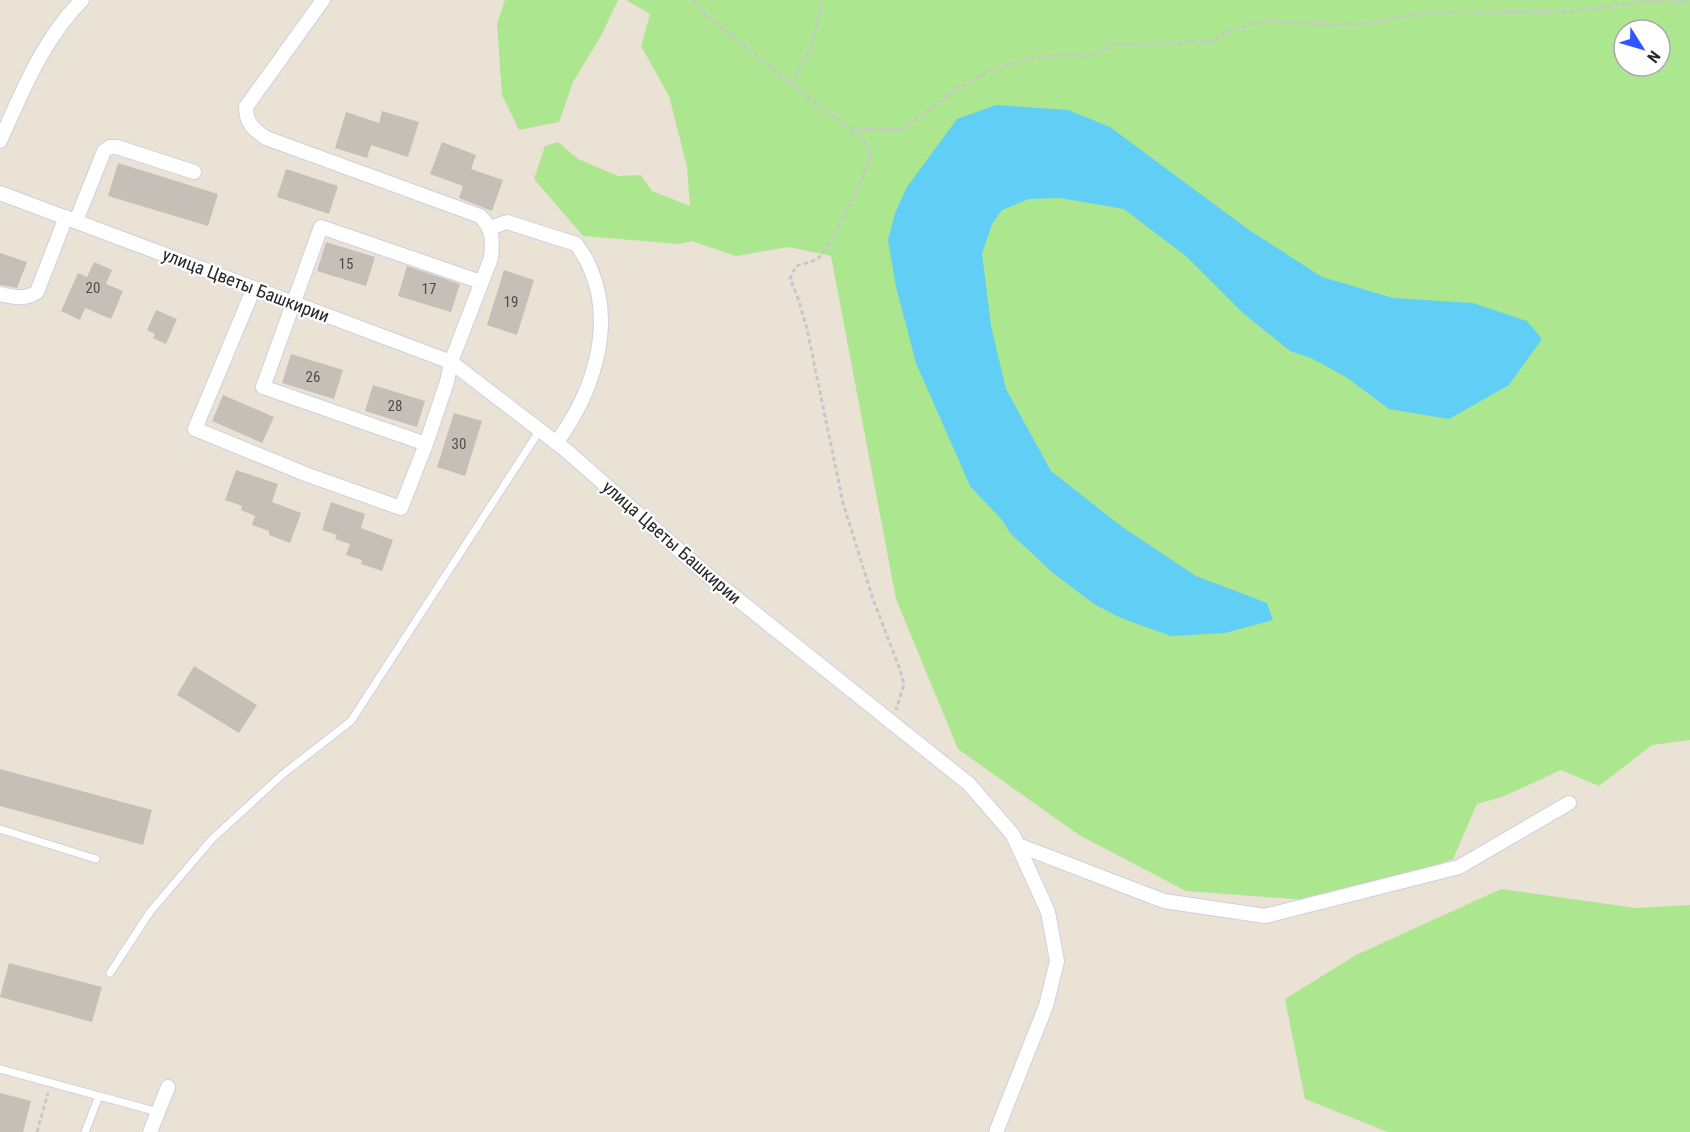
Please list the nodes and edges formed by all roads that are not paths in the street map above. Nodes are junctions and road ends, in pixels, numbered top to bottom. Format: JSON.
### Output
{"nodes":[{"id":1,"x":82,"y":0,"type":"edge"},
{"id":2,"x":323,"y":0,"type":"edge"},
{"id":3,"x":7,"y":109,"type":"edge"},
{"id":4,"x":0,"y":141,"type":"edge"},
{"id":5,"x":194,"y":172,"type":"dead end"},
{"id":6,"x":0,"y":193,"type":"edge"},
{"id":7,"x":71,"y":219,"type":"junction"},
{"id":8,"x":490,"y":228,"type":"junction"},
{"id":9,"x":481,"y":282,"type":"junction"},
{"id":10,"x":254,"y":288,"type":"junction"},
{"id":11,"x":0,"y":294,"type":"edge"},
{"id":12,"x":293,"y":303,"type":"junction"},
{"id":13,"x":451,"y":362,"type":"junction"},
{"id":14,"x":540,"y":430,"type":"junction"},
{"id":15,"x":556,"y":443,"type":"junction"},
{"id":16,"x":426,"y":444,"type":"junction"},
{"id":17,"x":1569,"y":803,"type":"dead end"},
{"id":18,"x":0,"y":829,"type":"edge"},
{"id":19,"x":1018,"y":845,"type":"junction"},
{"id":20,"x":96,"y":859,"type":"dead end"},
{"id":21,"x":110,"y":973,"type":"dead end"},
{"id":22,"x":0,"y":1069,"type":"edge"},
{"id":23,"x":168,"y":1087,"type":"dead end"},
{"id":24,"x":99,"y":1096,"type":"junction"},
{"id":25,"x":158,"y":1112,"type":"junction"},
{"id":26,"x":85,"y":1132,"type":"edge"},
{"id":27,"x":150,"y":1132,"type":"edge"},
{"id":28,"x":996,"y":1132,"type":"edge"}],
"edges":[{"from":1,"to":3,"type":"street"},
{"from":2,"to":8,"type":"street"},
{"from":3,"to":4,"type":"street"},
{"from":5,"to":7,"type":"street"},
{"from":6,"to":7,"type":"street","name":"улица Цветы Башкирии"},
{"from":7,"to":10,"type":"street","name":"улица Цветы Башкирии"},
{"from":7,"to":11,"type":"street"},
{"from":8,"to":9,"type":"street"},
{"from":8,"to":15,"type":"street"},
{"from":9,"to":12,"type":"street"},
{"from":9,"to":13,"type":"street"},
{"from":10,"to":12,"type":"street","name":"улица Цветы Башкирии"},
{"from":10,"to":16,"type":"street"},
{"from":12,"to":13,"type":"street","name":"улица Цветы Башкирии"},
{"from":12,"to":16,"type":"street"},
{"from":13,"to":14,"type":"street","name":"улица Цветы Башкирии"},
{"from":13,"to":16,"type":"street"},
{"from":14,"to":15,"type":"street","name":"улица Цветы Башкирии"},
{"from":14,"to":21,"type":"lane"},
{"from":15,"to":19,"type":"street","name":"улица Цветы Башкирии"},
{"from":17,"to":19,"type":"street"},
{"from":18,"to":20,"type":"lane"},
{"from":19,"to":28,"type":"street","name":"улица Цветы Башкирии"},
{"from":22,"to":24,"type":"lane"},
{"from":23,"to":25,"type":"street"},
{"from":24,"to":25,"type":"lane"},
{"from":24,"to":26,"type":"lane"},
{"from":25,"to":27,"type":"street"}]}
